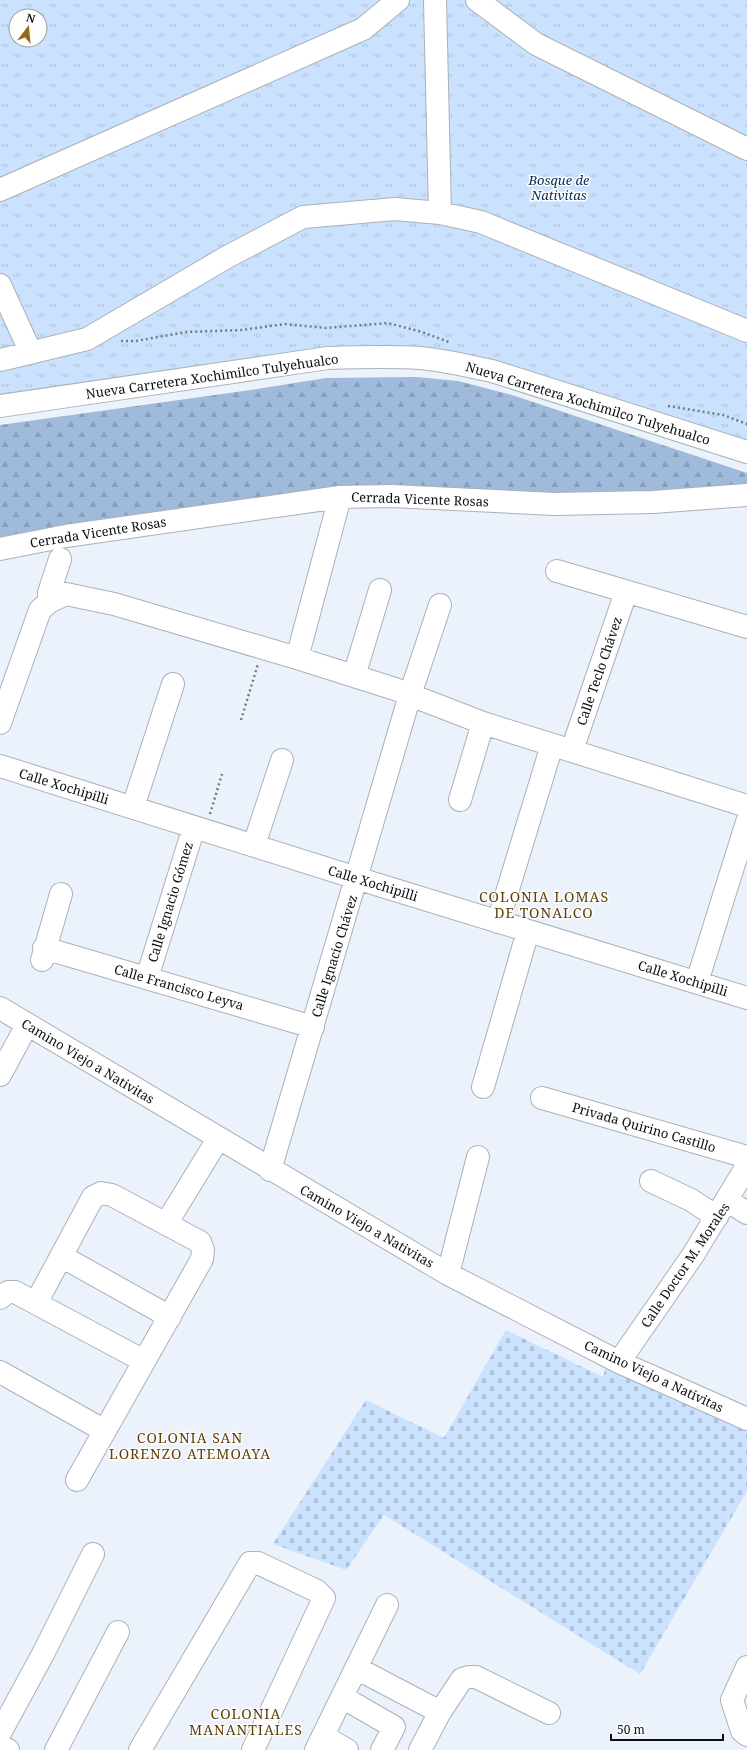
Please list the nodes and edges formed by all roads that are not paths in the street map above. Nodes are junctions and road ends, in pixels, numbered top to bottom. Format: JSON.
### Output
{"nodes":[{"id":1,"x":398,"y":0,"type":"edge"},
{"id":2,"x":435,"y":0,"type":"edge"},
{"id":3,"x":477,"y":0,"type":"edge"},
{"id":4,"x":747,"y":149,"type":"edge"},
{"id":5,"x":0,"y":190,"type":"edge"},
{"id":6,"x":440,"y":213,"type":"junction"},
{"id":7,"x":0,"y":285,"type":"edge"},
{"id":8,"x":747,"y":331,"type":"edge"},
{"id":9,"x":31,"y":353,"type":"junction"},
{"id":10,"x":0,"y":360,"type":"edge"},
{"id":11,"x":0,"y":406,"type":"edge"},
{"id":12,"x":747,"y":452,"type":"edge"},
{"id":13,"x":747,"y":495,"type":"edge"},
{"id":14,"x":340,"y":497,"type":"junction"},
{"id":15,"x":0,"y":549,"type":"edge"},
{"id":16,"x":60,"y":559,"type":"dead end"},
{"id":17,"x":557,"y":571,"type":"dead end"},
{"id":18,"x":380,"y":590,"type":"dead end"},
{"id":19,"x":626,"y":592,"type":"junction"},
{"id":20,"x":58,"y":598,"type":"junction"},
{"id":21,"x":440,"y":605,"type":"dead end"},
{"id":22,"x":747,"y":627,"type":"edge"},
{"id":23,"x":297,"y":658,"type":"junction"},
{"id":24,"x":354,"y":676,"type":"junction"},
{"id":25,"x":173,"y":684,"type":"dead end"},
{"id":26,"x":410,"y":695,"type":"junction"},
{"id":27,"x":0,"y":723,"type":"edge"},
{"id":28,"x":483,"y":723,"type":"junction"},
{"id":29,"x":562,"y":747,"type":"junction"},
{"id":30,"x":282,"y":760,"type":"dead end"},
{"id":31,"x":0,"y":766,"type":"edge"},
{"id":32,"x":460,"y":800,"type":"dead end"},
{"id":33,"x":747,"y":806,"type":"edge"},
{"id":34,"x":133,"y":807,"type":"junction"},
{"id":35,"x":747,"y":822,"type":"edge"},
{"id":36,"x":200,"y":828,"type":"junction"},
{"id":37,"x":254,"y":846,"type":"junction"},
{"id":38,"x":357,"y":878,"type":"junction"},
{"id":39,"x":61,"y":894,"type":"dead end"},
{"id":40,"x":498,"y":922,"type":"junction"},
{"id":41,"x":528,"y":931,"type":"junction"},
{"id":42,"x":147,"y":978,"type":"junction"},
{"id":43,"x":697,"y":982,"type":"junction"},
{"id":44,"x":747,"y":998,"type":"edge"},
{"id":45,"x":0,"y":1008,"type":"edge"},
{"id":46,"x":27,"y":1025,"type":"junction"},
{"id":47,"x":313,"y":1027,"type":"junction"},
{"id":48,"x":0,"y":1075,"type":"edge"},
{"id":49,"x":483,"y":1087,"type":"dead end"},
{"id":50,"x":542,"y":1098,"type":"dead end"},
{"id":51,"x":218,"y":1139,"type":"junction"},
{"id":52,"x":478,"y":1157,"type":"dead end"},
{"id":53,"x":747,"y":1157,"type":"edge"},
{"id":54,"x":747,"y":1166,"type":"edge"},
{"id":55,"x":270,"y":1170,"type":"junction"},
{"id":56,"x":651,"y":1181,"type":"dead end"},
{"id":57,"x":722,"y":1209,"type":"junction"},
{"id":58,"x":747,"y":1213,"type":"edge"},
{"id":59,"x":166,"y":1224,"type":"junction"},
{"id":60,"x":61,"y":1256,"type":"junction"},
{"id":61,"x":448,"y":1274,"type":"junction"},
{"id":62,"x":0,"y":1298,"type":"edge"},
{"id":63,"x":36,"y":1303,"type":"junction"},
{"id":64,"x":170,"y":1317,"type":"junction"},
{"id":65,"x":144,"y":1361,"type":"junction"},
{"id":66,"x":619,"y":1362,"type":"junction"},
{"id":67,"x":0,"y":1372,"type":"edge"},
{"id":68,"x":747,"y":1419,"type":"edge"},
{"id":69,"x":105,"y":1431,"type":"junction"},
{"id":70,"x":77,"y":1480,"type":"dead end"},
{"id":71,"x":93,"y":1554,"type":"dead end"},
{"id":72,"x":387,"y":1605,"type":"dead end"},
{"id":73,"x":118,"y":1632,"type":"dead end"},
{"id":74,"x":747,"y":1667,"type":"edge"},
{"id":75,"x":356,"y":1668,"type":"junction"},
{"id":76,"x":409,"y":1696,"type":"junction"},
{"id":77,"x":342,"y":1697,"type":"junction"},
{"id":78,"x":440,"y":1712,"type":"junction"},
{"id":79,"x":549,"y":1713,"type":"dead end"},
{"id":80,"x":394,"y":1727,"type":"junction"},
{"id":81,"x":0,"y":1733,"type":"edge"},
{"id":82,"x":747,"y":1735,"type":"edge"},
{"id":83,"x":320,"y":1743,"type":"edge"},
{"id":84,"x":0,"y":1746,"type":"edge"},
{"id":85,"x":344,"y":1749,"type":"edge"},
{"id":86,"x":8,"y":1750,"type":"edge"},
{"id":87,"x":56,"y":1750,"type":"edge"},
{"id":88,"x":140,"y":1750,"type":"edge"},
{"id":89,"x":253,"y":1750,"type":"edge"},
{"id":90,"x":382,"y":1750,"type":"edge"},
{"id":91,"x":420,"y":1750,"type":"edge"}],
"edges":[{"from":1,"to":5,"type":"street"},
{"from":2,"to":6,"type":"street"},
{"from":3,"to":4,"type":"street"},
{"from":6,"to":8,"type":"street"},
{"from":6,"to":9,"type":"street"},
{"from":7,"to":9,"type":"street"},
{"from":9,"to":10,"type":"street"},
{"from":11,"to":12,"type":"street","name":"Nueva Carretera Xochimilco Tulyehualco"},
{"from":13,"to":14,"type":"street","name":"Cerrada Vicente Rosas"},
{"from":14,"to":15,"type":"street","name":"Cerrada Vicente Rosas"},
{"from":14,"to":23,"type":"street"},
{"from":16,"to":20,"type":"street"},
{"from":17,"to":19,"type":"street"},
{"from":18,"to":24,"type":"street"},
{"from":19,"to":22,"type":"street"},
{"from":19,"to":29,"type":"street","name":"Calle Teclo Chávez"},
{"from":20,"to":23,"type":"street"},
{"from":20,"to":27,"type":"street"},
{"from":21,"to":26,"type":"street","name":"Calle Ignacio Chávez"},
{"from":23,"to":24,"type":"street"},
{"from":24,"to":26,"type":"street"},
{"from":25,"to":34,"type":"street"},
{"from":26,"to":28,"type":"street"},
{"from":26,"to":38,"type":"street","name":"Calle Ignacio Chávez"},
{"from":28,"to":29,"type":"street"},
{"from":28,"to":32,"type":"street"},
{"from":29,"to":33,"type":"street"},
{"from":29,"to":40,"type":"street","name":"Calle Teclo Chávez"},
{"from":30,"to":37,"type":"street"},
{"from":31,"to":34,"type":"street","name":"Calle Xochipilli"},
{"from":34,"to":36,"type":"street","name":"Calle Xochipilli"},
{"from":35,"to":43,"type":"street"},
{"from":36,"to":37,"type":"street","name":"Calle Xochipilli"},
{"from":36,"to":42,"type":"street","name":"Calle Ignacio Gómez"},
{"from":37,"to":38,"type":"street","name":"Calle Xochipilli"},
{"from":38,"to":40,"type":"street","name":"Calle Xochipilli"},
{"from":38,"to":47,"type":"street","name":"Calle Ignacio Chávez"},
{"from":39,"to":42,"type":"street","name":"Calle Francisco Leyva"},
{"from":40,"to":41,"type":"street","name":"Calle Xochipilli"},
{"from":41,"to":43,"type":"street","name":"Calle Xochipilli"},
{"from":41,"to":49,"type":"street"},
{"from":42,"to":47,"type":"street","name":"Calle Francisco Leyva"},
{"from":43,"to":44,"type":"street","name":"Calle Xochipilli"},
{"from":45,"to":46,"type":"street","name":"Camino Viejo a Nativitas"},
{"from":46,"to":48,"type":"street"},
{"from":46,"to":51,"type":"street","name":"Camino Viejo a Nativitas"},
{"from":47,"to":55,"type":"street","name":"Calle Ignacio Chávez"},
{"from":50,"to":53,"type":"street","name":"Privada Quirino Castillo"},
{"from":51,"to":55,"type":"street","name":"Camino Viejo a Nativitas"},
{"from":51,"to":59,"type":"street"},
{"from":52,"to":61,"type":"street"},
{"from":54,"to":57,"type":"street","name":"Calle Doctor M. Morales"},
{"from":55,"to":61,"type":"street","name":"Camino Viejo a Nativitas"},
{"from":56,"to":57,"type":"street"},
{"from":57,"to":58,"type":"street"},
{"from":57,"to":66,"type":"street","name":"Calle Doctor M. Morales"},
{"from":59,"to":60,"type":"street"},
{"from":59,"to":64,"type":"street"},
{"from":60,"to":63,"type":"street"},
{"from":60,"to":64,"type":"street"},
{"from":61,"to":66,"type":"street","name":"Camino Viejo a Nativitas"},
{"from":62,"to":63,"type":"street"},
{"from":63,"to":65,"type":"street"},
{"from":64,"to":65,"type":"street"},
{"from":65,"to":69,"type":"street"},
{"from":66,"to":68,"type":"street","name":"Camino Viejo a Nativitas"},
{"from":67,"to":69,"type":"street"},
{"from":69,"to":70,"type":"street"},
{"from":71,"to":81,"type":"street"},
{"from":72,"to":75,"type":"street"},
{"from":73,"to":87,"type":"street"},
{"from":74,"to":82,"type":"street"},
{"from":75,"to":76,"type":"street"},
{"from":75,"to":77,"type":"street"},
{"from":76,"to":78,"type":"street"},
{"from":76,"to":80,"type":"street"},
{"from":77,"to":80,"type":"street"},
{"from":77,"to":83,"type":"street"},
{"from":78,"to":79,"type":"street"},
{"from":78,"to":91,"type":"street"},
{"from":80,"to":90,"type":"street"},
{"from":83,"to":85,"type":"street"},
{"from":84,"to":86,"type":"street"},
{"from":88,"to":89,"type":"street"}]}
